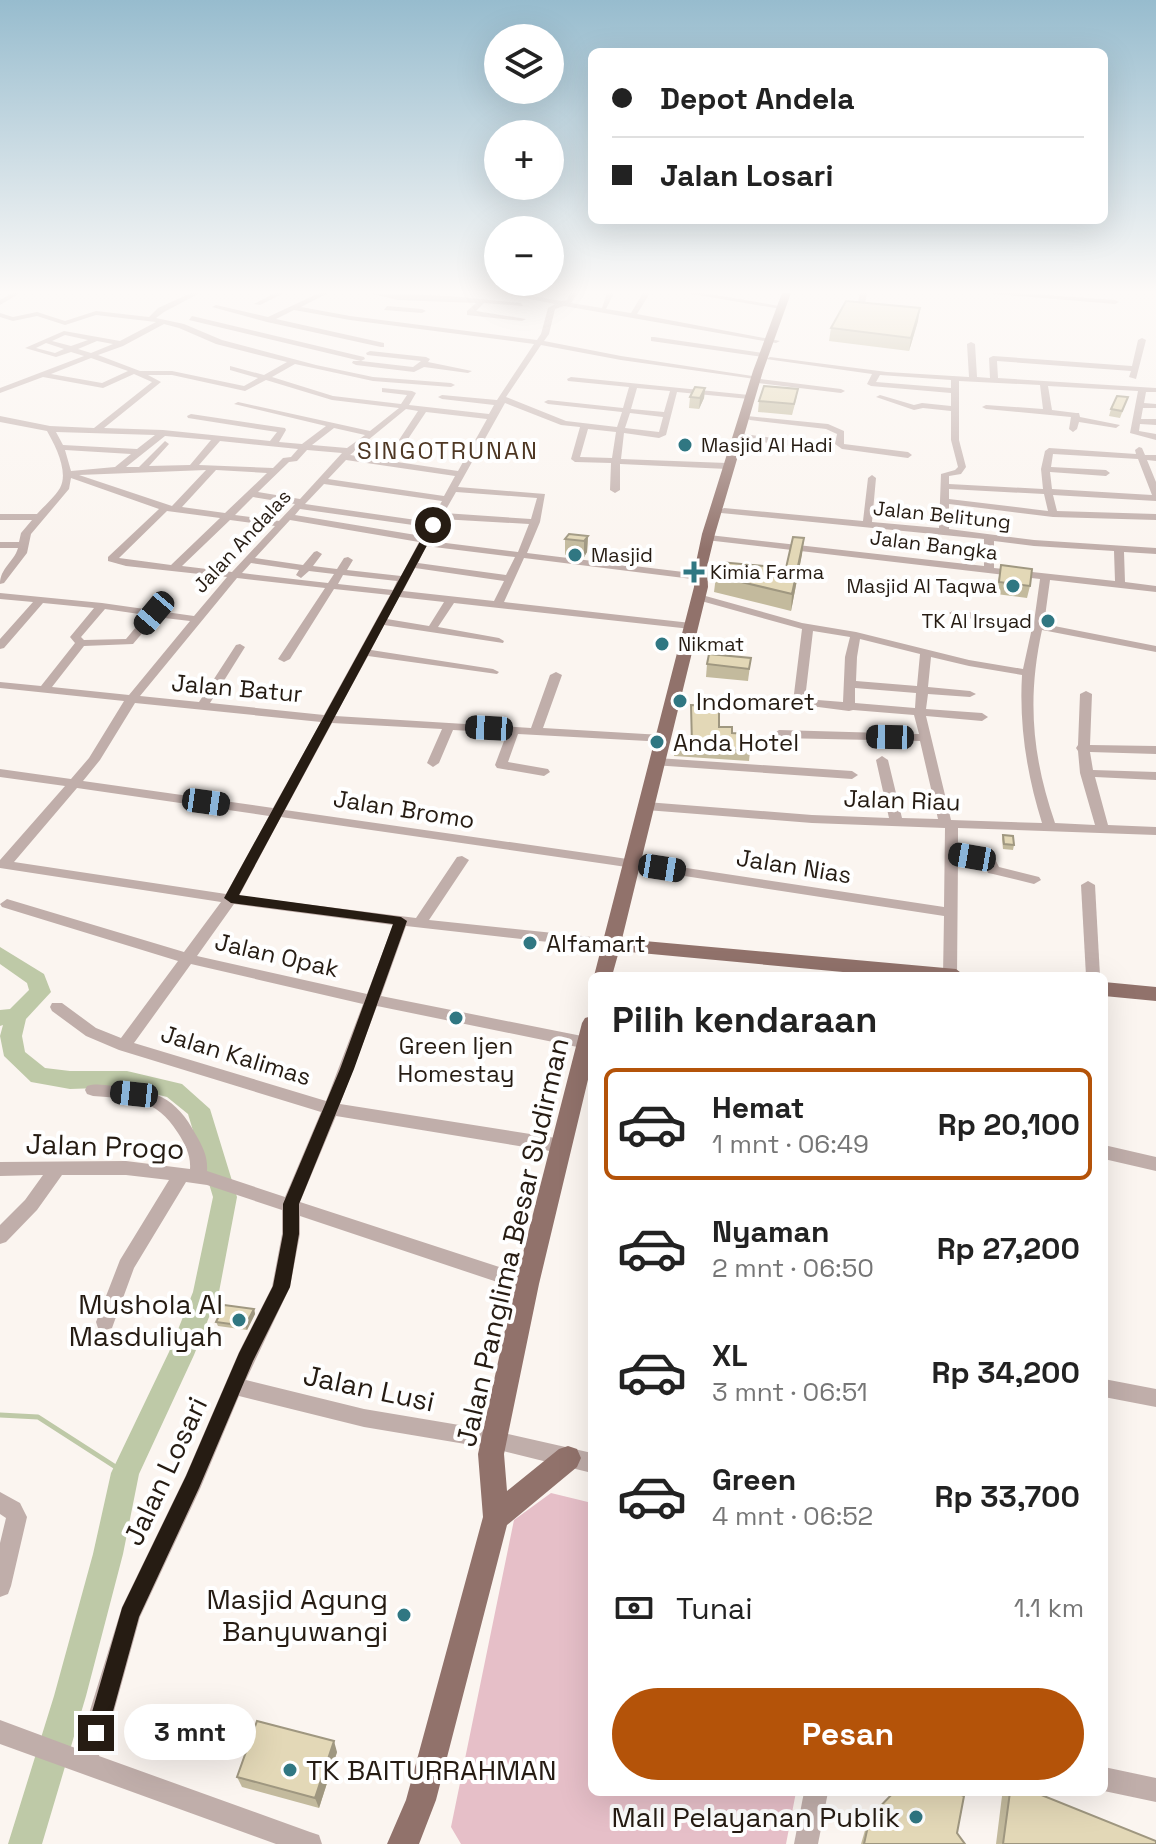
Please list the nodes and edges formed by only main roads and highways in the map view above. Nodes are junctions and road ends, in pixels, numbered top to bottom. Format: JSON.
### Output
{"nodes":[{"id":1,"x":758,"y":379,"type":"joint"},
{"id":2,"x":743,"y":433,"type":"junction"},
{"id":3,"x":713,"y":539,"type":"junction"},
{"id":4,"x":611,"y":944,"type":"junction"},
{"id":5,"x":604,"y":972,"type":"edge"},
{"id":6,"x":909,"y":972,"type":"edge"},
{"id":7,"x":1108,"y":989,"type":"edge"},
{"id":8,"x":1156,"y":994,"type":"edge"},
{"id":9,"x":588,"y":1045,"type":"edge"},
{"id":10,"x":580,"y":1460,"type":"edge"},
{"id":11,"x":496,"y":1517,"type":"junction"},
{"id":12,"x":403,"y":1844,"type":"edge"}],
"edges":[{"from":1,"to":2,"type":"main road"},
{"from":1,"to":2,"type":"main road"},
{"from":2,"to":3,"type":"main road"},
{"from":2,"to":3,"type":"main road"},
{"from":3,"to":4,"type":"main road"},
{"from":4,"to":5,"type":"main road"},
{"from":4,"to":6,"type":"main road"},
{"from":7,"to":8,"type":"main road"},
{"from":9,"to":11,"type":"main road","name":"Jalan Panglima Besar Sudirman"},
{"from":10,"to":11,"type":"main road"},
{"from":11,"to":12,"type":"main road","name":"Jalan Panglima Besar Sudirman"}]}
